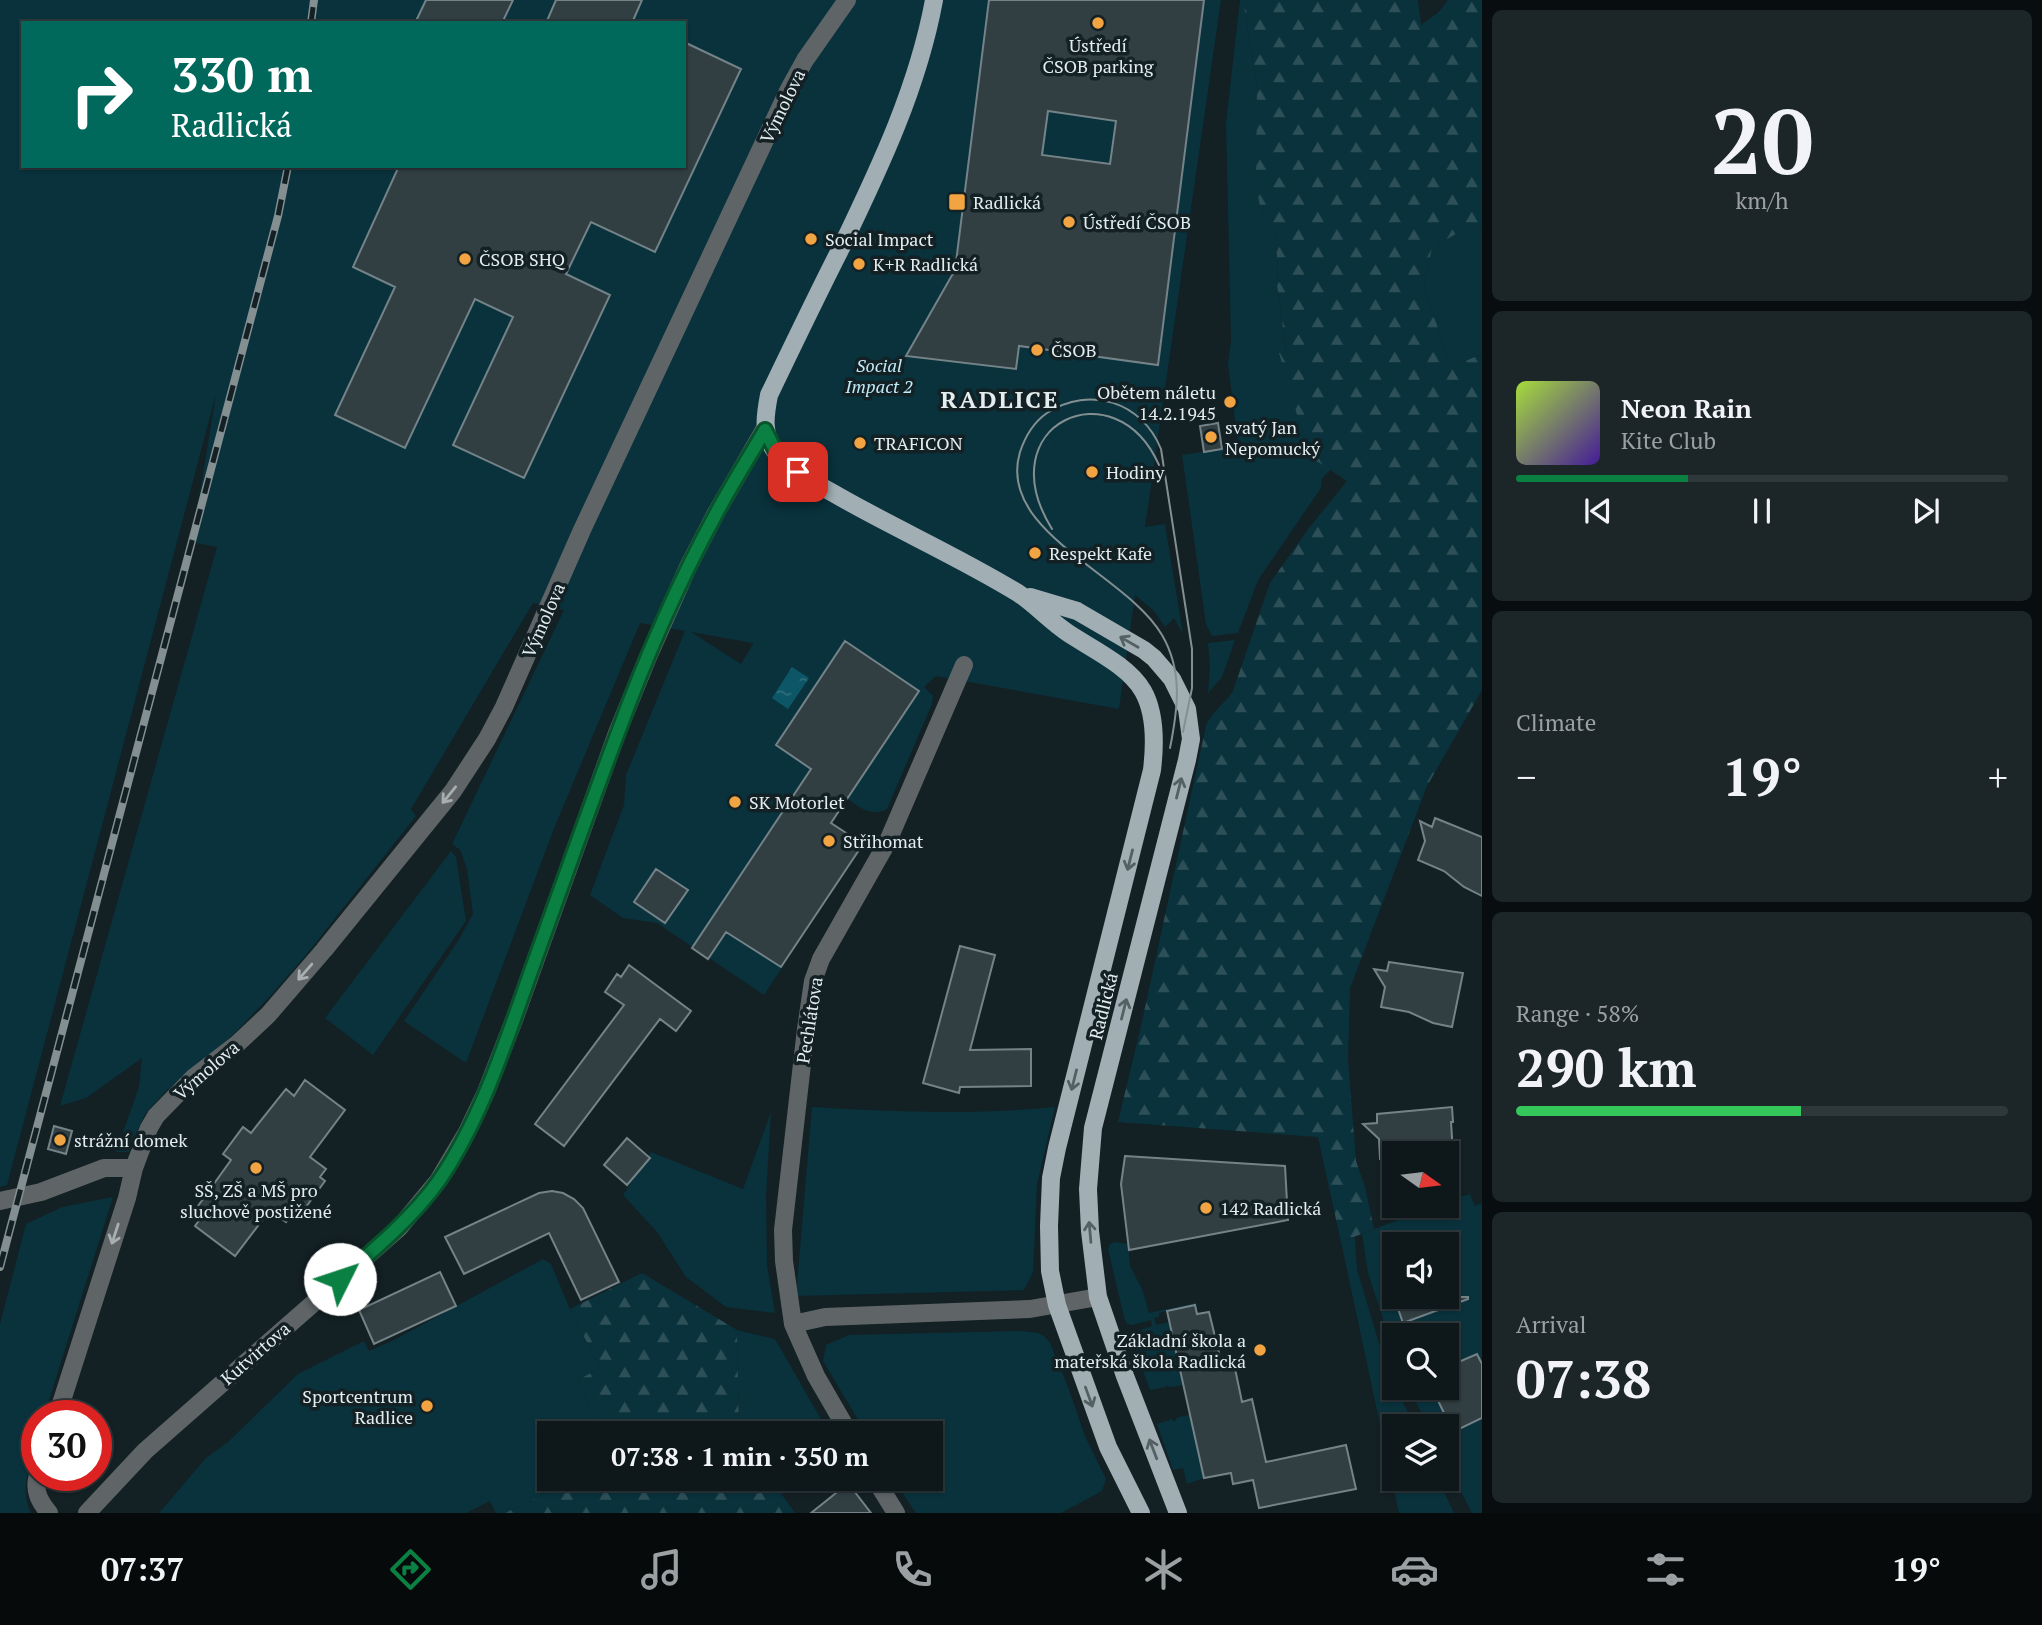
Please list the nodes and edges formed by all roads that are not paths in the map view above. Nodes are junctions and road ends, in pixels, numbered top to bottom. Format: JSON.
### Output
{"nodes":[{"id":1,"x":847,"y":0,"type":"edge"},
{"id":2,"x":934,"y":0,"type":"edge"},
{"id":3,"x":765,"y":430,"type":"junction"},
{"id":4,"x":1020,"y":594,"type":"junction"},
{"id":5,"x":964,"y":665,"type":"dead end"},
{"id":6,"x":134,"y":1168,"type":"junction"},
{"id":7,"x":0,"y":1201,"type":"edge"},
{"id":8,"x":1098,"y":1297,"type":"junction"},
{"id":9,"x":1057,"y":1305,"type":"junction"},
{"id":10,"x":793,"y":1324,"type":"junction"},
{"id":11,"x":62,"y":1400,"type":"edge"},
{"id":12,"x":842,"y":1421,"type":"edge"},
{"id":13,"x":37,"y":1491,"type":"edge"},
{"id":14,"x":882,"y":1491,"type":"edge"},
{"id":15,"x":50,"y":1513,"type":"edge"},
{"id":16,"x":87,"y":1513,"type":"edge"},
{"id":17,"x":896,"y":1513,"type":"edge"},
{"id":18,"x":1141,"y":1513,"type":"edge"},
{"id":19,"x":1178,"y":1513,"type":"edge"}],
"edges":[{"from":1,"to":6,"type":"street","name":"Výmolova","one_way":true},
{"from":2,"to":3,"type":"main road"},
{"from":3,"to":4,"type":"main road","name":"Radlická"},
{"from":3,"to":16,"type":"street","name":"Kutvirtova"},
{"from":8,"to":4,"type":"main road","name":"Radlická","one_way":true},
{"from":4,"to":9,"type":"main road","name":"Radlická","one_way":true},
{"from":5,"to":10,"type":"street","name":"Pechlátova"},
{"from":6,"to":7,"type":"street"},
{"from":6,"to":11,"type":"street","name":"Výmolova","one_way":true},
{"from":8,"to":9,"type":"street"},
{"from":19,"to":8,"type":"main road","name":"Radlická","one_way":true},
{"from":9,"to":10,"type":"street"},
{"from":9,"to":18,"type":"main road","name":"Radlická","one_way":true},
{"from":10,"to":12,"type":"street","name":"Pechlátova"},
{"from":13,"to":15,"type":"street"},
{"from":14,"to":17,"type":"street"}]}
